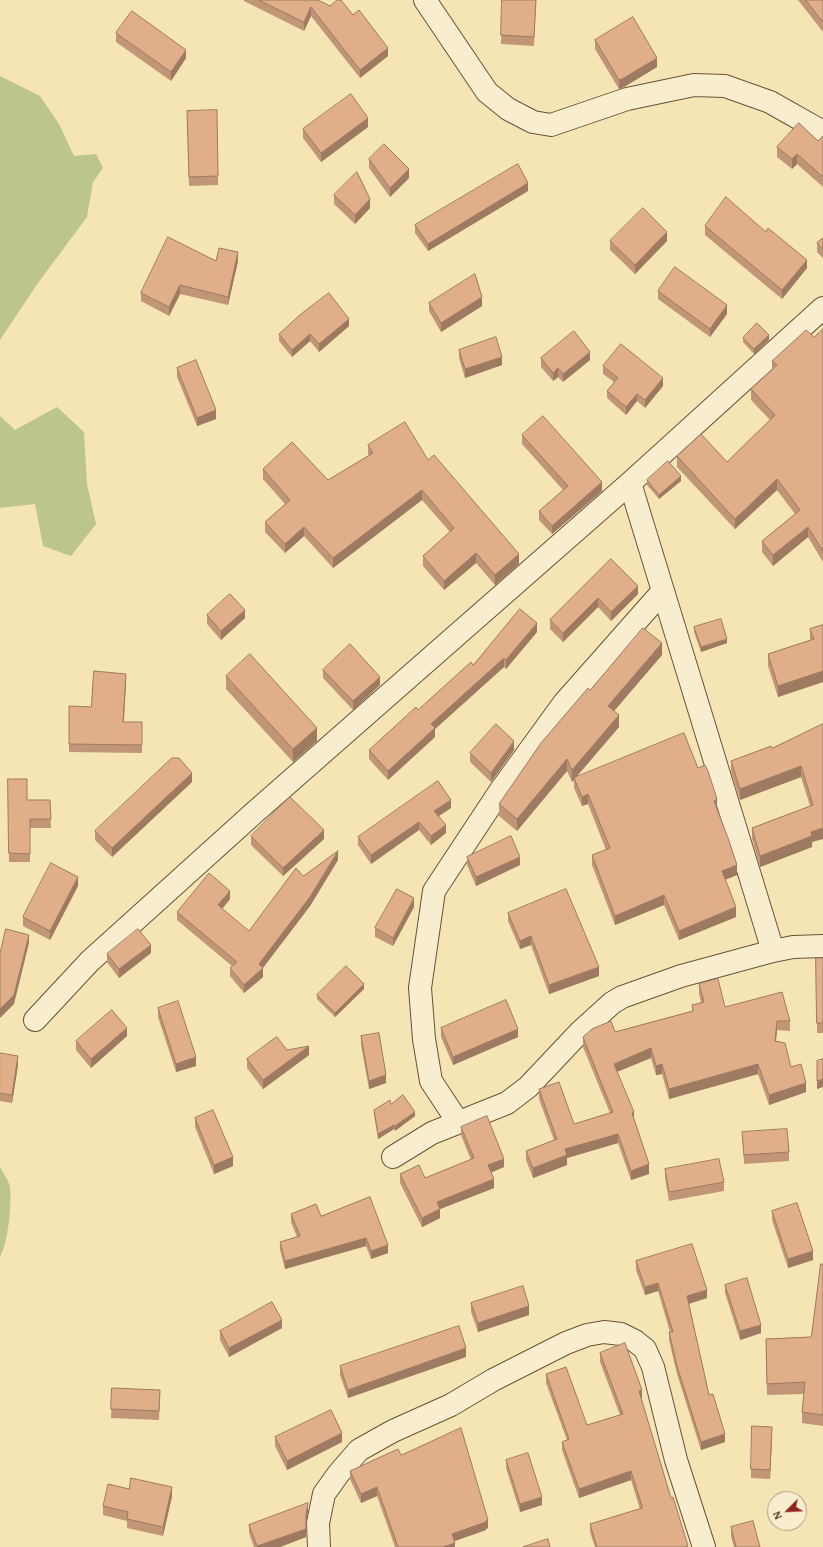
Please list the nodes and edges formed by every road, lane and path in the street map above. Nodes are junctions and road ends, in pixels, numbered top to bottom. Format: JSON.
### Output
{"nodes":[{"id":1,"x":425,"y":0,"type":"edge"},
{"id":2,"x":823,"y":132,"type":"edge"},
{"id":3,"x":823,"y":308,"type":"edge"},
{"id":4,"x":630,"y":483,"type":"junction"},
{"id":5,"x":663,"y":591,"type":"junction"},
{"id":6,"x":823,"y":946,"type":"edge"},
{"id":7,"x":773,"y":951,"type":"junction"},
{"id":8,"x":35,"y":1020,"type":"dead end"},
{"id":9,"x":458,"y":1122,"type":"junction"},
{"id":10,"x":393,"y":1157,"type":"dead end"},
{"id":11,"x":319,"y":1547,"type":"edge"},
{"id":12,"x":704,"y":1547,"type":"edge"}],
"edges":[{"from":1,"to":2,"type":"street"},
{"from":3,"to":4,"type":"street"},
{"from":4,"to":5,"type":"street"},
{"from":4,"to":8,"type":"street"},
{"from":5,"to":7,"type":"street"},
{"from":5,"to":9,"type":"street"},
{"from":6,"to":7,"type":"street"},
{"from":7,"to":9,"type":"street"},
{"from":9,"to":10,"type":"street"},
{"from":11,"to":12,"type":"street"}]}
